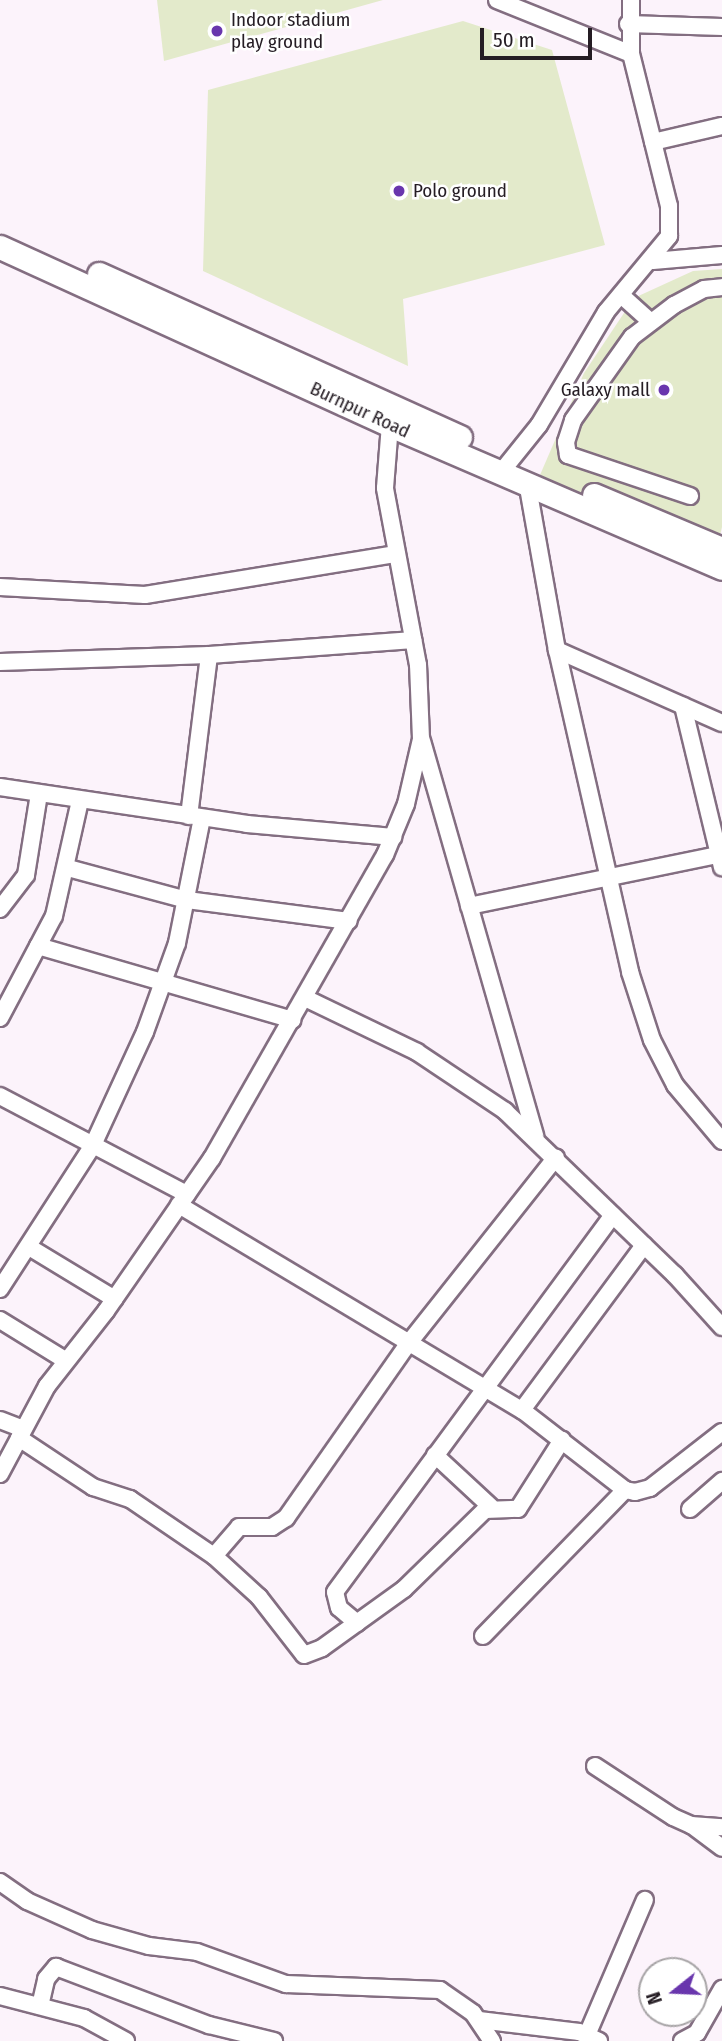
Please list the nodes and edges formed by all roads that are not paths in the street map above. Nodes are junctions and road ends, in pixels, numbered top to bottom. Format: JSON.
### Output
{"nodes":[{"id":1,"x":497,"y":0,"type":"edge"},
{"id":2,"x":631,"y":0,"type":"edge"},
{"id":3,"x":628,"y":24,"type":"junction"},
{"id":4,"x":722,"y":27,"type":"edge"},
{"id":5,"x":631,"y":54,"type":"junction"},
{"id":6,"x":722,"y":126,"type":"edge"},
{"id":7,"x":653,"y":142,"type":"junction"},
{"id":8,"x":0,"y":230,"type":"edge"},
{"id":9,"x":0,"y":247,"type":"edge"},
{"id":10,"x":722,"y":255,"type":"edge"},
{"id":11,"x":653,"y":261,"type":"junction"},
{"id":12,"x":722,"y":287,"type":"edge"},
{"id":13,"x":621,"y":295,"type":"junction"},
{"id":14,"x":142,"y":301,"type":"junction"},
{"id":15,"x":652,"y":322,"type":"junction"},
{"id":16,"x":390,"y":425,"type":"junction"},
{"id":17,"x":507,"y":466,"type":"junction"},
{"id":18,"x":527,"y":482,"type":"junction"},
{"id":19,"x":691,"y":496,"type":"dead end"},
{"id":20,"x":722,"y":549,"type":"edge"},
{"id":21,"x":395,"y":554,"type":"junction"},
{"id":22,"x":722,"y":568,"type":"edge"},
{"id":23,"x":0,"y":587,"type":"edge"},
{"id":24,"x":413,"y":640,"type":"junction"},
{"id":25,"x":557,"y":650,"type":"junction"},
{"id":26,"x":209,"y":655,"type":"junction"},
{"id":27,"x":1,"y":667,"type":"edge"},
{"id":28,"x":683,"y":705,"type":"junction"},
{"id":29,"x":722,"y":723,"type":"edge"},
{"id":30,"x":421,"y":739,"type":"junction"},
{"id":31,"x":0,"y":787,"type":"edge"},
{"id":32,"x":39,"y":794,"type":"junction"},
{"id":33,"x":80,"y":801,"type":"junction"},
{"id":34,"x":196,"y":817,"type":"junction"},
{"id":35,"x":393,"y":837,"type":"junction"},
{"id":36,"x":721,"y":858,"type":"edge"},
{"id":37,"x":68,"y":867,"type":"junction"},
{"id":38,"x":606,"y":880,"type":"junction"},
{"id":39,"x":187,"y":901,"type":"junction"},
{"id":40,"x":469,"y":906,"type":"junction"},
{"id":41,"x":0,"y":909,"type":"edge"},
{"id":42,"x":349,"y":921,"type":"junction"},
{"id":43,"x":38,"y":946,"type":"junction"},
{"id":44,"x":163,"y":985,"type":"junction"},
{"id":45,"x":305,"y":998,"type":"junction"},
{"id":46,"x":0,"y":1018,"type":"edge"},
{"id":47,"x":292,"y":1020,"type":"junction"},
{"id":48,"x":0,"y":1097,"type":"edge"},
{"id":49,"x":535,"y":1136,"type":"junction"},
{"id":50,"x":722,"y":1141,"type":"edge"},
{"id":51,"x":93,"y":1145,"type":"junction"},
{"id":52,"x":556,"y":1157,"type":"junction"},
{"id":53,"x":183,"y":1200,"type":"junction"},
{"id":54,"x":613,"y":1215,"type":"junction"},
{"id":55,"x":644,"y":1245,"type":"junction"},
{"id":56,"x":29,"y":1247,"type":"junction"},
{"id":57,"x":6,"y":1268,"type":"edge"},
{"id":58,"x":0,"y":1289,"type":"edge"},
{"id":59,"x":115,"y":1299,"type":"junction"},
{"id":60,"x":719,"y":1319,"type":"edge"},
{"id":61,"x":0,"y":1320,"type":"edge"},
{"id":62,"x":408,"y":1344,"type":"junction"},
{"id":63,"x":65,"y":1360,"type":"junction"},
{"id":64,"x":484,"y":1391,"type":"junction"},
{"id":65,"x":522,"y":1410,"type":"junction"},
{"id":66,"x":0,"y":1420,"type":"edge"},
{"id":67,"x":722,"y":1432,"type":"edge"},
{"id":68,"x":21,"y":1433,"type":"junction"},
{"id":69,"x":562,"y":1440,"type":"junction"},
{"id":70,"x":435,"y":1455,"type":"junction"},
{"id":71,"x":0,"y":1474,"type":"edge"},
{"id":72,"x":721,"y":1484,"type":"edge"},
{"id":73,"x":625,"y":1490,"type":"junction"},
{"id":74,"x":491,"y":1507,"type":"junction"},
{"id":75,"x":690,"y":1509,"type":"dead end"},
{"id":76,"x":214,"y":1556,"type":"junction"},
{"id":77,"x":356,"y":1623,"type":"junction"},
{"id":78,"x":483,"y":1636,"type":"dead end"},
{"id":79,"x":595,"y":1766,"type":"dead end"},
{"id":80,"x":691,"y":1825,"type":"junction"},
{"id":81,"x":722,"y":1827,"type":"edge"},
{"id":82,"x":722,"y":1847,"type":"edge"},
{"id":83,"x":0,"y":1882,"type":"edge"},
{"id":84,"x":645,"y":1900,"type":"dead end"},
{"id":85,"x":722,"y":1989,"type":"edge"},
{"id":86,"x":0,"y":1996,"type":"edge"},
{"id":87,"x":40,"y":2006,"type":"junction"},
{"id":88,"x":479,"y":2020,"type":"junction"},
{"id":89,"x":593,"y":2038,"type":"edge"},
{"id":90,"x":127,"y":2039,"type":"edge"},
{"id":91,"x":274,"y":2041,"type":"edge"},
{"id":92,"x":492,"y":2041,"type":"edge"},
{"id":93,"x":682,"y":2041,"type":"edge"}],
"edges":[{"from":1,"to":5,"type":"street"},
{"from":2,"to":3,"type":"street"},
{"from":3,"to":4,"type":"street"},
{"from":3,"to":5,"type":"street"},
{"from":5,"to":7,"type":"street"},
{"from":6,"to":7,"type":"street"},
{"from":7,"to":11,"type":"street"},
{"from":8,"to":14,"type":"street"},
{"from":9,"to":14,"type":"street","name":"Burnpur Road"},
{"from":10,"to":11,"type":"street"},
{"from":11,"to":13,"type":"street"},
{"from":12,"to":15,"type":"street"},
{"from":13,"to":15,"type":"street"},
{"from":13,"to":17,"type":"street"},
{"from":14,"to":16,"type":"street","name":"Burnpur Road"},
{"from":14,"to":17,"type":"street"},
{"from":15,"to":19,"type":"street"},
{"from":16,"to":17,"type":"street","name":"Burnpur Road"},
{"from":16,"to":21,"type":"street"},
{"from":17,"to":18,"type":"street","name":"Burnpur Road"},
{"from":17,"to":20,"type":"street"},
{"from":18,"to":22,"type":"street","name":"Burnpur Road"},
{"from":18,"to":25,"type":"street"},
{"from":21,"to":23,"type":"street"},
{"from":21,"to":24,"type":"street"},
{"from":24,"to":26,"type":"street"},
{"from":24,"to":30,"type":"street"},
{"from":25,"to":28,"type":"street"},
{"from":25,"to":38,"type":"street"},
{"from":26,"to":27,"type":"street"},
{"from":26,"to":34,"type":"street"},
{"from":28,"to":29,"type":"street"},
{"from":28,"to":36,"type":"street"},
{"from":30,"to":35,"type":"street"},
{"from":30,"to":40,"type":"street"},
{"from":31,"to":32,"type":"street"},
{"from":32,"to":33,"type":"street"},
{"from":32,"to":41,"type":"street"},
{"from":33,"to":34,"type":"street"},
{"from":33,"to":37,"type":"street"},
{"from":34,"to":35,"type":"street"},
{"from":34,"to":39,"type":"street"},
{"from":35,"to":42,"type":"street"},
{"from":36,"to":38,"type":"street"},
{"from":37,"to":39,"type":"street"},
{"from":37,"to":43,"type":"street"},
{"from":38,"to":40,"type":"street"},
{"from":38,"to":50,"type":"street"},
{"from":39,"to":42,"type":"street"},
{"from":39,"to":44,"type":"street"},
{"from":40,"to":49,"type":"street"},
{"from":42,"to":45,"type":"street"},
{"from":43,"to":44,"type":"street"},
{"from":43,"to":46,"type":"street"},
{"from":44,"to":47,"type":"street"},
{"from":44,"to":51,"type":"street"},
{"from":45,"to":47,"type":"street"},
{"from":45,"to":49,"type":"street"},
{"from":47,"to":53,"type":"street"},
{"from":48,"to":51,"type":"street"},
{"from":49,"to":52,"type":"street"},
{"from":51,"to":53,"type":"street"},
{"from":51,"to":56,"type":"street"},
{"from":52,"to":54,"type":"street"},
{"from":52,"to":62,"type":"street"},
{"from":53,"to":59,"type":"street"},
{"from":53,"to":62,"type":"street"},
{"from":54,"to":55,"type":"street"},
{"from":54,"to":64,"type":"street"},
{"from":55,"to":60,"type":"street"},
{"from":55,"to":65,"type":"street"},
{"from":56,"to":57,"type":"street"},
{"from":56,"to":59,"type":"street"},
{"from":57,"to":58,"type":"street"},
{"from":59,"to":63,"type":"street"},
{"from":61,"to":63,"type":"street"},
{"from":62,"to":64,"type":"street"},
{"from":62,"to":76,"type":"street"},
{"from":63,"to":68,"type":"street"},
{"from":64,"to":65,"type":"street"},
{"from":64,"to":70,"type":"street"},
{"from":65,"to":69,"type":"street"},
{"from":66,"to":68,"type":"street"},
{"from":67,"to":73,"type":"street"},
{"from":68,"to":71,"type":"street"},
{"from":68,"to":76,"type":"street"},
{"from":69,"to":73,"type":"street"},
{"from":69,"to":74,"type":"street"},
{"from":70,"to":74,"type":"street"},
{"from":70,"to":77,"type":"street"},
{"from":72,"to":75,"type":"street"},
{"from":73,"to":78,"type":"street"},
{"from":74,"to":77,"type":"street"},
{"from":76,"to":77,"type":"street"},
{"from":79,"to":80,"type":"street"},
{"from":80,"to":81,"type":"street"},
{"from":80,"to":82,"type":"street"},
{"from":83,"to":88,"type":"street"},
{"from":84,"to":89,"type":"street"},
{"from":85,"to":93,"type":"street"},
{"from":86,"to":87,"type":"street"},
{"from":87,"to":90,"type":"street"},
{"from":87,"to":91,"type":"street"},
{"from":88,"to":89,"type":"street"},
{"from":88,"to":92,"type":"street"}]}
